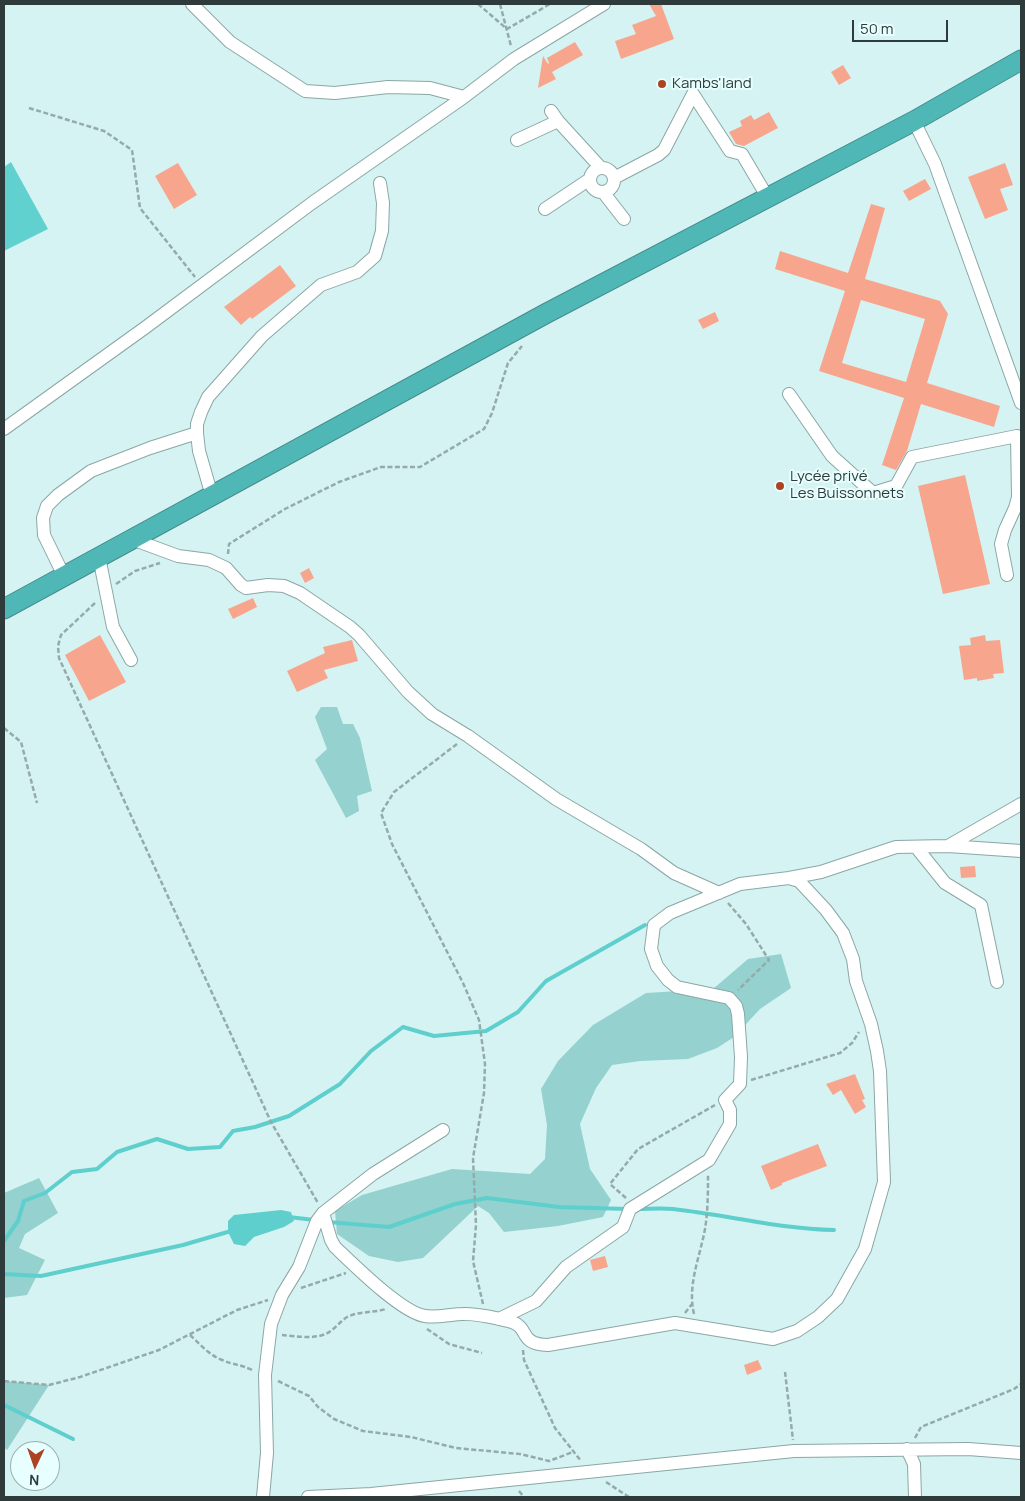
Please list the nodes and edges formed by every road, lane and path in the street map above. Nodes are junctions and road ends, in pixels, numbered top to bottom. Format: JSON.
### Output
{"nodes":[{"id":1,"x":192,"y":4,"type":"edge"},
{"id":2,"x":478,"y":4,"type":"edge"},
{"id":3,"x":500,"y":4,"type":"edge"},
{"id":4,"x":550,"y":4,"type":"edge"},
{"id":5,"x":604,"y":4,"type":"edge"},
{"id":6,"x":507,"y":29,"type":"junction"},
{"id":7,"x":514,"y":59,"type":"junction"},
{"id":8,"x":1021,"y":60,"type":"edge"},
{"id":9,"x":464,"y":97,"type":"junction"},
{"id":10,"x":29,"y":108,"type":"dead end"},
{"id":11,"x":914,"y":121,"type":"junction"},
{"id":12,"x":517,"y":140,"type":"dead end"},
{"id":13,"x":602,"y":168,"type":"junction"},
{"id":14,"x":614,"y":178,"type":"junction"},
{"id":15,"x":590,"y":179,"type":"junction"},
{"id":16,"x":380,"y":183,"type":"dead end"},
{"id":17,"x":603,"y":192,"type":"junction"},
{"id":18,"x":768,"y":198,"type":"junction"},
{"id":19,"x":545,"y":209,"type":"dead end"},
{"id":20,"x":624,"y":219,"type":"dead end"},
{"id":21,"x":202,"y":286,"type":"junction"},
{"id":22,"x":525,"y":342,"type":"dead end"},
{"id":23,"x":789,"y":394,"type":"dead end"},
{"id":24,"x":1021,"y":403,"type":"edge"},
{"id":25,"x":4,"y":428,"type":"edge"},
{"id":26,"x":1019,"y":431,"type":"edge"},
{"id":27,"x":197,"y":433,"type":"junction"},
{"id":28,"x":212,"y":496,"type":"junction"},
{"id":29,"x":132,"y":539,"type":"junction"},
{"id":30,"x":178,"y":556,"type":"junction"},
{"id":31,"x":99,"y":557,"type":"junction"},
{"id":32,"x":226,"y":568,"type":"junction"},
{"id":33,"x":1007,"y":575,"type":"dead end"},
{"id":34,"x":64,"y":576,"type":"junction"},
{"id":35,"x":106,"y":592,"type":"junction"},
{"id":36,"x":4,"y":609,"type":"edge"},
{"id":37,"x":131,"y":660,"type":"dead end"},
{"id":38,"x":4,"y":728,"type":"edge"},
{"id":39,"x":468,"y":736,"type":"junction"},
{"id":40,"x":37,"y":804,"type":"dead end"},
{"id":41,"x":1021,"y":804,"type":"edge"},
{"id":42,"x":948,"y":846,"type":"junction"},
{"id":43,"x":916,"y":847,"type":"junction"},
{"id":44,"x":1021,"y":851,"type":"edge"},
{"id":45,"x":789,"y":878,"type":"junction"},
{"id":46,"x":719,"y":893,"type":"junction"},
{"id":47,"x":997,"y":982,"type":"dead end"},
{"id":48,"x":730,"y":998,"type":"junction"},
{"id":49,"x":860,"y":1031,"type":"dead end"},
{"id":50,"x":740,"y":1084,"type":"junction"},
{"id":51,"x":725,"y":1100,"type":"junction"},
{"id":52,"x":443,"y":1130,"type":"dead end"},
{"id":53,"x":709,"y":1160,"type":"junction"},
{"id":54,"x":636,"y":1206,"type":"junction"},
{"id":55,"x":323,"y":1213,"type":"junction"},
{"id":56,"x":359,"y":1269,"type":"junction"},
{"id":57,"x":282,"y":1295,"type":"junction"},
{"id":58,"x":401,"y":1306,"type":"junction"},
{"id":59,"x":493,"y":1318,"type":"junction"},
{"id":60,"x":421,"y":1325,"type":"dead end"},
{"id":61,"x":698,"y":1326,"type":"junction"},
{"id":62,"x":522,"y":1331,"type":"junction"},
{"id":63,"x":190,"y":1335,"type":"junction"},
{"id":64,"x":269,"y":1335,"type":"junction"},
{"id":65,"x":482,"y":1353,"type":"dead end"},
{"id":66,"x":786,"y":1372,"type":"dead end"},
{"id":67,"x":266,"y":1375,"type":"junction"},
{"id":68,"x":4,"y":1381,"type":"edge"},
{"id":69,"x":1021,"y":1384,"type":"edge"},
{"id":70,"x":907,"y":1450,"type":"junction"},
{"id":71,"x":794,"y":1451,"type":"junction"},
{"id":72,"x":573,"y":1452,"type":"junction"},
{"id":73,"x":1021,"y":1453,"type":"edge"},
{"id":74,"x":589,"y":1472,"type":"junction"},
{"id":75,"x":262,"y":1497,"type":"edge"},
{"id":76,"x":308,"y":1497,"type":"edge"},
{"id":77,"x":629,"y":1497,"type":"edge"},
{"id":78,"x":915,"y":1497,"type":"edge"}],
"edges":[{"from":1,"to":9,"type":"street"},
{"from":2,"to":6,"type":"path"},
{"from":3,"to":6,"type":"path"},
{"from":4,"to":6,"type":"path"},
{"from":5,"to":7,"type":"street"},
{"from":6,"to":7,"type":"path"},
{"from":7,"to":9,"type":"street"},
{"from":8,"to":11,"type":"highway"},
{"from":9,"to":21,"type":"street"},
{"from":10,"to":21,"type":"path"},
{"from":11,"to":18,"type":"highway"},
{"from":11,"to":24,"type":"street"},
{"from":12,"to":13,"type":"street"},
{"from":13,"to":14,"type":"street"},
{"from":13,"to":15,"type":"street"},
{"from":14,"to":17,"type":"street"},
{"from":14,"to":18,"type":"street"},
{"from":15,"to":17,"type":"street"},
{"from":15,"to":19,"type":"street"},
{"from":16,"to":27,"type":"street"},
{"from":17,"to":20,"type":"street"},
{"from":18,"to":28,"type":"highway"},
{"from":21,"to":25,"type":"street"},
{"from":22,"to":32,"type":"path"},
{"from":23,"to":26,"type":"street"},
{"from":26,"to":33,"type":"street"},
{"from":27,"to":28,"type":"street"},
{"from":27,"to":34,"type":"street"},
{"from":28,"to":29,"type":"highway"},
{"from":29,"to":30,"type":"street"},
{"from":29,"to":31,"type":"highway"},
{"from":30,"to":32,"type":"street"},
{"from":30,"to":35,"type":"path"},
{"from":31,"to":34,"type":"highway"},
{"from":31,"to":35,"type":"street"},
{"from":32,"to":39,"type":"street"},
{"from":34,"to":36,"type":"highway"},
{"from":35,"to":37,"type":"street"},
{"from":35,"to":55,"type":"path"},
{"from":38,"to":40,"type":"path"},
{"from":39,"to":46,"type":"street"},
{"from":39,"to":59,"type":"path"},
{"from":41,"to":42,"type":"street"},
{"from":42,"to":43,"type":"street"},
{"from":42,"to":44,"type":"street"},
{"from":43,"to":45,"type":"street"},
{"from":43,"to":47,"type":"street"},
{"from":45,"to":46,"type":"street"},
{"from":45,"to":61,"type":"street"},
{"from":46,"to":48,"type":"path"},
{"from":46,"to":48,"type":"street"},
{"from":48,"to":50,"type":"street"},
{"from":49,"to":50,"type":"path"},
{"from":50,"to":51,"type":"street"},
{"from":51,"to":53,"type":"street"},
{"from":51,"to":54,"type":"path"},
{"from":52,"to":55,"type":"street"},
{"from":53,"to":54,"type":"street"},
{"from":53,"to":61,"type":"path"},
{"from":54,"to":59,"type":"street"},
{"from":55,"to":56,"type":"street"},
{"from":55,"to":57,"type":"street"},
{"from":56,"to":57,"type":"path"},
{"from":56,"to":58,"type":"street"},
{"from":57,"to":63,"type":"path"},
{"from":57,"to":64,"type":"street"},
{"from":58,"to":59,"type":"street"},
{"from":58,"to":64,"type":"path"},
{"from":59,"to":62,"type":"street"},
{"from":60,"to":65,"type":"path"},
{"from":61,"to":62,"type":"street"},
{"from":62,"to":72,"type":"path"},
{"from":63,"to":67,"type":"path"},
{"from":63,"to":68,"type":"path"},
{"from":64,"to":67,"type":"street"},
{"from":66,"to":71,"type":"path"},
{"from":67,"to":72,"type":"path"},
{"from":67,"to":75,"type":"street"},
{"from":69,"to":70,"type":"path"},
{"from":70,"to":71,"type":"street"},
{"from":70,"to":73,"type":"street"},
{"from":70,"to":78,"type":"street"},
{"from":71,"to":74,"type":"street"},
{"from":72,"to":74,"type":"path"},
{"from":74,"to":76,"type":"street"},
{"from":74,"to":77,"type":"path"}]}
